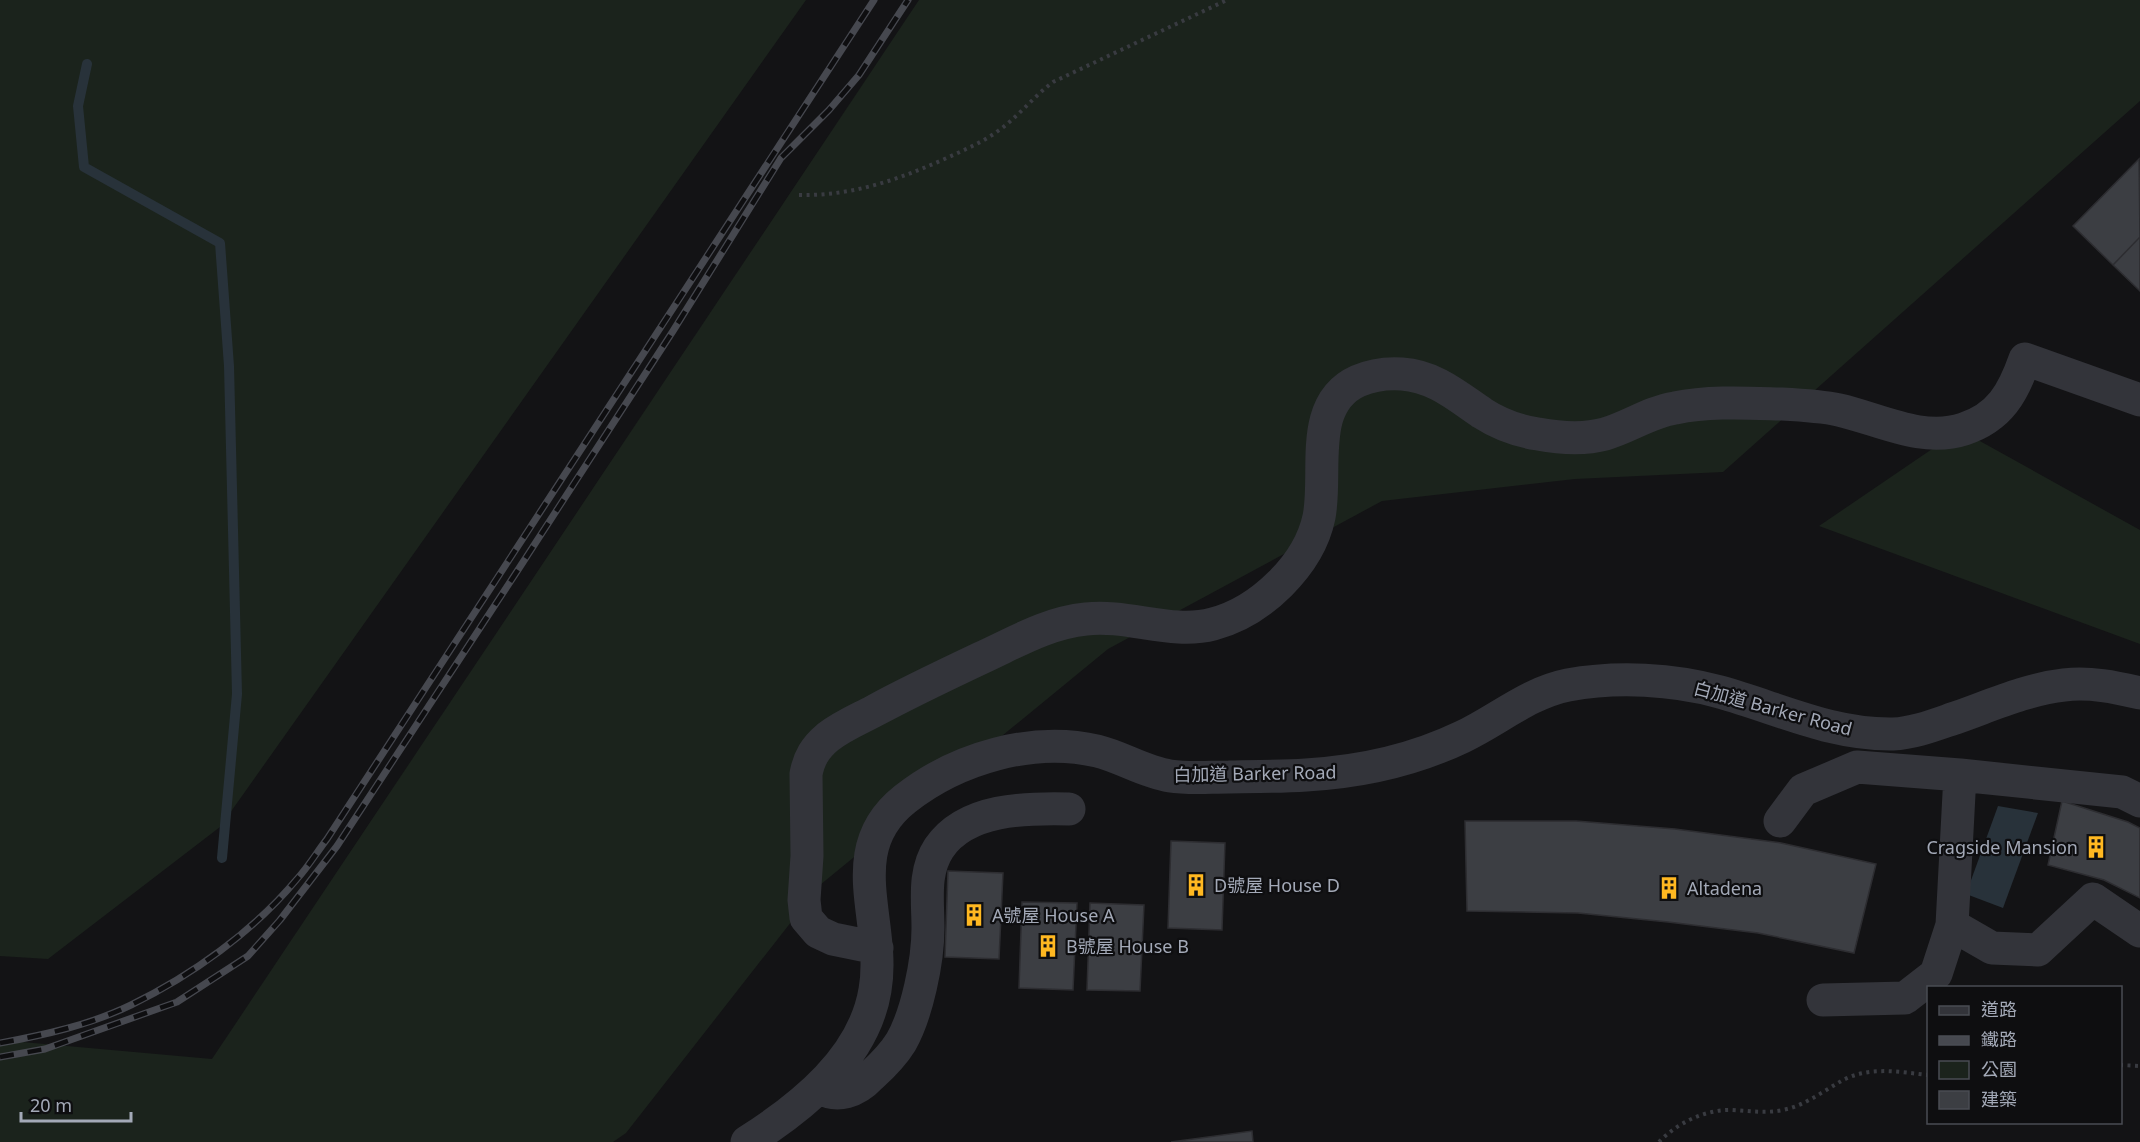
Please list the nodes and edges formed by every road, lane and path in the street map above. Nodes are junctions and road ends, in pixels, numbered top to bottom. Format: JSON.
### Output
{"nodes":[{"id":1,"x":1227,"y":0,"type":"edge"},
{"id":2,"x":799,"y":195,"type":"dead end"},
{"id":3,"x":2140,"y":400,"type":"edge"},
{"id":4,"x":2140,"y":693,"type":"edge"},
{"id":5,"x":1960,"y":775,"type":"junction"},
{"id":6,"x":2140,"y":801,"type":"edge"},
{"id":7,"x":1069,"y":809,"type":"dead end"},
{"id":8,"x":1780,"y":821,"type":"dead end"},
{"id":9,"x":1952,"y":925,"type":"junction"},
{"id":10,"x":2140,"y":931,"type":"edge"},
{"id":11,"x":877,"y":948,"type":"junction"},
{"id":12,"x":1823,"y":1000,"type":"dead end"},
{"id":13,"x":2122,"y":1065,"type":"edge"},
{"id":14,"x":2140,"y":1066,"type":"edge"},
{"id":15,"x":1927,"y":1075,"type":"edge"},
{"id":16,"x":819,"y":1088,"type":"junction"},
{"id":17,"x":747,"y":1142,"type":"edge"},
{"id":18,"x":1659,"y":1142,"type":"edge"}],
"edges":[{"from":1,"to":2,"type":"path"},
{"from":3,"to":11,"type":"street"},
{"from":4,"to":11,"type":"street","name":"白加道 Barker Road"},
{"from":5,"to":6,"type":"street"},
{"from":5,"to":8,"type":"street"},
{"from":5,"to":9,"type":"street"},
{"from":7,"to":16,"type":"street"},
{"from":9,"to":10,"type":"street"},
{"from":9,"to":12,"type":"street"},
{"from":11,"to":16,"type":"street","name":"白加道 Barker Road"},
{"from":13,"to":14,"type":"path"},
{"from":15,"to":18,"type":"path"},
{"from":16,"to":17,"type":"street","name":"白加道 Barker Road"}]}
